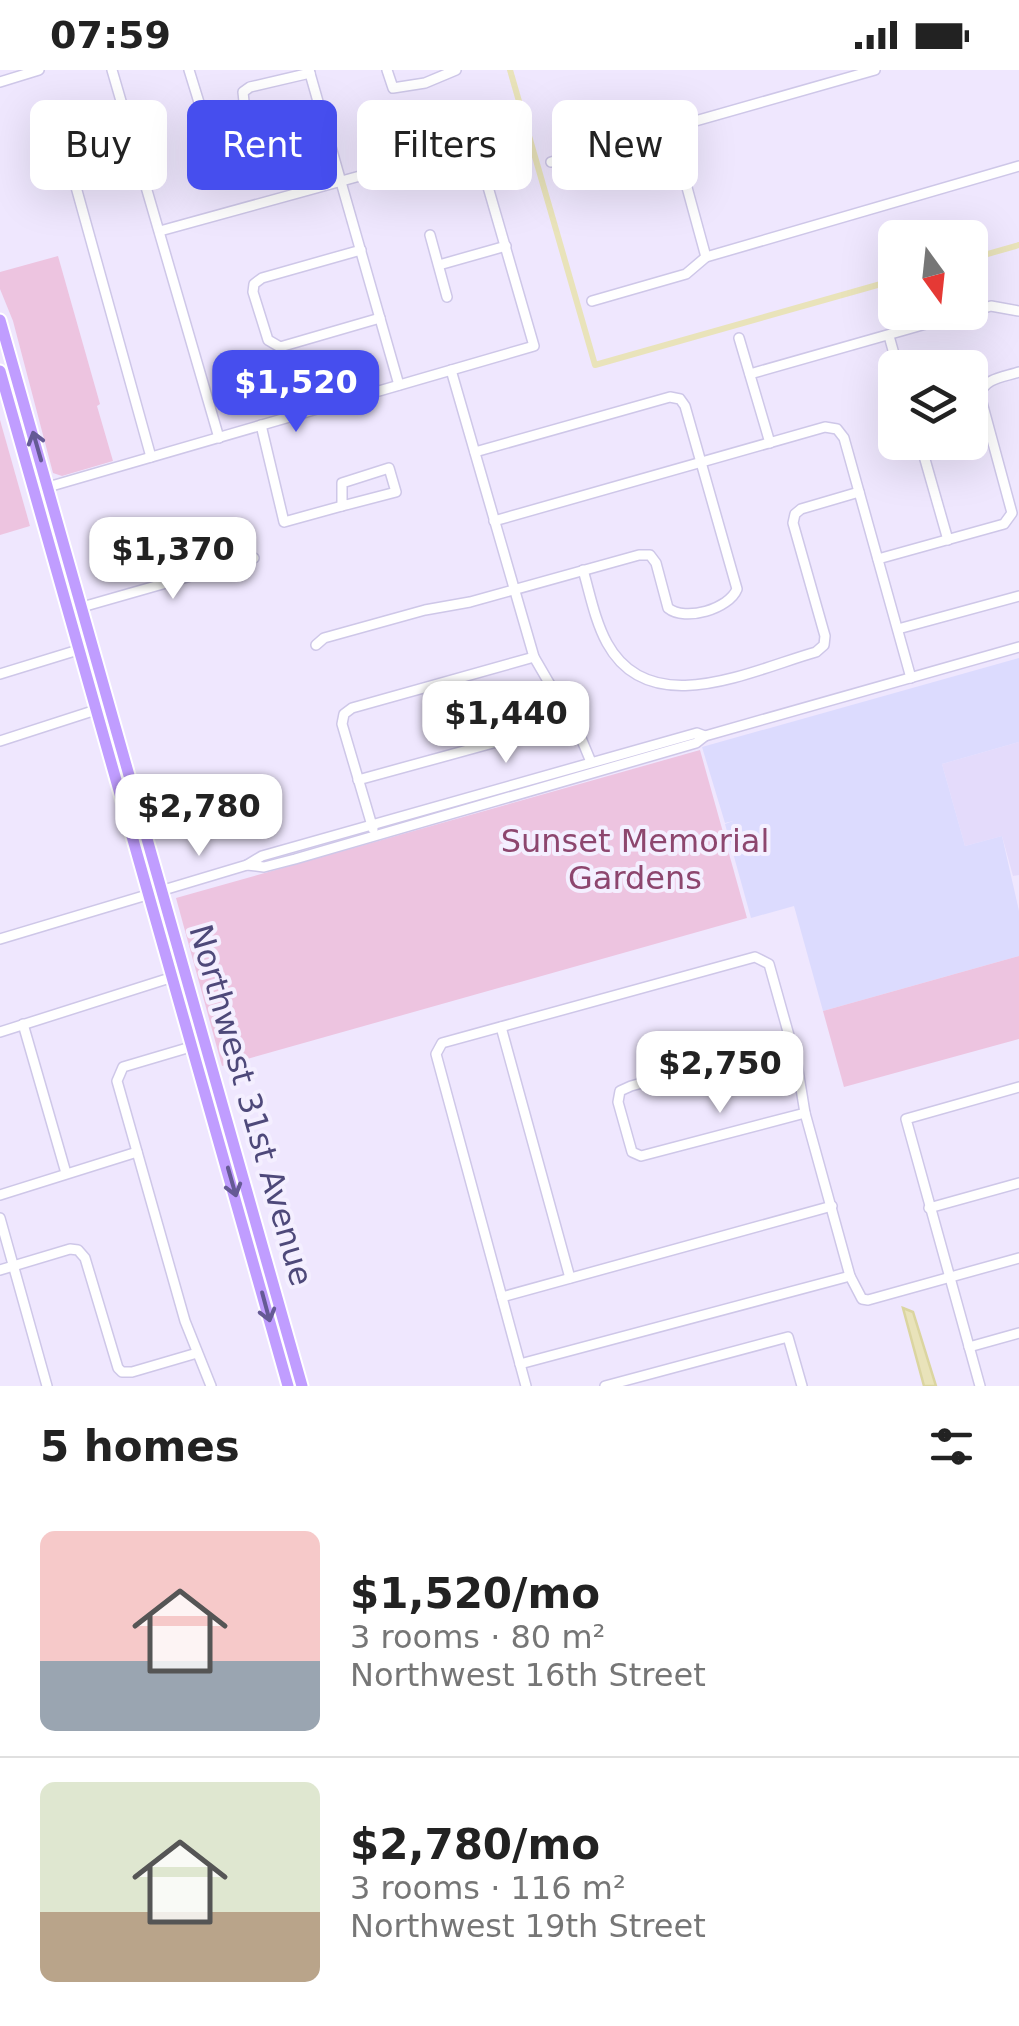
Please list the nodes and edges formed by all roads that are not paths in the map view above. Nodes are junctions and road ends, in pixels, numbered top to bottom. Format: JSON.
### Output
{"nodes":[{"id":1,"x":39,"y":70,"type":"edge"},
{"id":2,"x":112,"y":70,"type":"edge"},
{"id":3,"x":189,"y":70,"type":"edge"},
{"id":4,"x":388,"y":70,"type":"edge"},
{"id":5,"x":875,"y":70,"type":"edge"},
{"id":6,"x":309,"y":71,"type":"edge"},
{"id":7,"x":457,"y":71,"type":"edge"},
{"id":8,"x":0,"y":82,"type":"edge"},
{"id":9,"x":121,"y":100,"type":"edge"},
{"id":10,"x":698,"y":121,"type":"edge"},
{"id":11,"x":1019,"y":166,"type":"edge"},
{"id":12,"x":341,"y":182,"type":"junction"},
{"id":13,"x":77,"y":190,"type":"edge"},
{"id":14,"x":148,"y":190,"type":"edge"},
{"id":15,"x":688,"y":190,"type":"edge"},
{"id":16,"x":160,"y":231,"type":"junction"},
{"id":17,"x":430,"y":236,"type":"dead end"},
{"id":18,"x":506,"y":246,"type":"junction"},
{"id":19,"x":361,"y":250,"type":"junction"},
{"id":20,"x":706,"y":257,"type":"junction"},
{"id":21,"x":439,"y":265,"type":"junction"},
{"id":22,"x":448,"y":297,"type":"dead end"},
{"id":23,"x":592,"y":300,"type":"dead end"},
{"id":24,"x":988,"y":307,"type":"edge"},
{"id":25,"x":1019,"y":311,"type":"edge"},
{"id":26,"x":380,"y":318,"type":"junction"},
{"id":27,"x":0,"y":320,"type":"edge"},
{"id":28,"x":909,"y":330,"type":"edge"},
{"id":29,"x":889,"y":336,"type":"junction"},
{"id":30,"x":740,"y":338,"type":"dead end"},
{"id":31,"x":893,"y":350,"type":"edge"},
{"id":32,"x":451,"y":370,"type":"junction"},
{"id":33,"x":0,"y":371,"type":"edge"},
{"id":34,"x":1019,"y":372,"type":"edge"},
{"id":35,"x":750,"y":374,"type":"junction"},
{"id":36,"x":400,"y":385,"type":"junction"},
{"id":37,"x":261,"y":426,"type":"junction"},
{"id":38,"x":220,"y":438,"type":"junction"},
{"id":39,"x":770,"y":443,"type":"junction"},
{"id":40,"x":474,"y":452,"type":"junction"},
{"id":41,"x":152,"y":457,"type":"junction"},
{"id":42,"x":925,"y":460,"type":"edge"},
{"id":43,"x":701,"y":463,"type":"junction"},
{"id":44,"x":30,"y":474,"type":"junction"},
{"id":45,"x":48,"y":487,"type":"junction"},
{"id":46,"x":859,"y":492,"type":"junction"},
{"id":47,"x":342,"y":506,"type":"junction"},
{"id":48,"x":494,"y":521,"type":"junction"},
{"id":49,"x":948,"y":540,"type":"junction"},
{"id":50,"x":254,"y":558,"type":"dead end"},
{"id":51,"x":878,"y":559,"type":"junction"},
{"id":52,"x":584,"y":570,"type":"junction"},
{"id":53,"x":514,"y":590,"type":"junction"},
{"id":54,"x":1019,"y":596,"type":"edge"},
{"id":55,"x":75,"y":610,"type":"junction"},
{"id":56,"x":898,"y":629,"type":"junction"},
{"id":57,"x":316,"y":645,"type":"dead end"},
{"id":58,"x":1019,"y":647,"type":"edge"},
{"id":59,"x":78,"y":650,"type":"junction"},
{"id":60,"x":534,"y":658,"type":"junction"},
{"id":61,"x":0,"y":674,"type":"edge"},
{"id":62,"x":911,"y":678,"type":"junction"},
{"id":63,"x":560,"y":704,"type":"junction"},
{"id":64,"x":108,"y":706,"type":"junction"},
{"id":65,"x":94,"y":710,"type":"junction"},
{"id":66,"x":704,"y":736,"type":"junction"},
{"id":67,"x":0,"y":740,"type":"edge"},
{"id":68,"x":591,"y":762,"type":"junction"},
{"id":69,"x":358,"y":780,"type":"junction"},
{"id":70,"x":373,"y":831,"type":"junction"},
{"id":71,"x":161,"y":889,"type":"junction"},
{"id":72,"x":148,"y":893,"type":"junction"},
{"id":73,"x":0,"y":940,"type":"edge"},
{"id":74,"x":173,"y":977,"type":"junction"},
{"id":75,"x":23,"y":1024,"type":"junction"},
{"id":76,"x":501,"y":1027,"type":"junction"},
{"id":77,"x":0,"y":1032,"type":"edge"},
{"id":78,"x":791,"y":1042,"type":"junction"},
{"id":79,"x":200,"y":1044,"type":"junction"},
{"id":80,"x":1019,"y":1087,"type":"edge"},
{"id":81,"x":805,"y":1113,"type":"junction"},
{"id":82,"x":138,"y":1152,"type":"junction"},
{"id":83,"x":66,"y":1173,"type":"junction"},
{"id":84,"x":1019,"y":1183,"type":"edge"},
{"id":85,"x":0,"y":1195,"type":"edge"},
{"id":86,"x":832,"y":1206,"type":"junction"},
{"id":87,"x":928,"y":1208,"type":"junction"},
{"id":88,"x":0,"y":1218,"type":"edge"},
{"id":89,"x":1019,"y":1258,"type":"edge"},
{"id":90,"x":12,"y":1266,"type":"junction"},
{"id":91,"x":0,"y":1270,"type":"edge"},
{"id":92,"x":850,"y":1276,"type":"junction"},
{"id":93,"x":949,"y":1277,"type":"junction"},
{"id":94,"x":570,"y":1278,"type":"junction"},
{"id":95,"x":502,"y":1297,"type":"junction"},
{"id":96,"x":1019,"y":1333,"type":"edge"},
{"id":97,"x":969,"y":1346,"type":"junction"},
{"id":98,"x":197,"y":1353,"type":"junction"},
{"id":99,"x":520,"y":1364,"type":"junction"},
{"id":100,"x":47,"y":1386,"type":"edge"},
{"id":101,"x":211,"y":1386,"type":"edge"},
{"id":102,"x":288,"y":1386,"type":"edge"},
{"id":103,"x":302,"y":1386,"type":"edge"},
{"id":104,"x":526,"y":1386,"type":"edge"},
{"id":105,"x":606,"y":1386,"type":"edge"},
{"id":106,"x":802,"y":1386,"type":"edge"},
{"id":107,"x":980,"y":1386,"type":"edge"}],
"edges":[{"from":1,"to":8,"type":"street"},
{"from":2,"to":9,"type":"street"},
{"from":3,"to":6,"type":"street"},
{"from":4,"to":7,"type":"street"},
{"from":5,"to":10,"type":"street"},
{"from":6,"to":12,"type":"street"},
{"from":11,"to":20,"type":"street"},
{"from":12,"to":16,"type":"street"},
{"from":12,"to":18,"type":"street"},
{"from":12,"to":19,"type":"street"},
{"from":13,"to":41,"type":"street"},
{"from":14,"to":16,"type":"street"},
{"from":15,"to":20,"type":"street"},
{"from":16,"to":38,"type":"street"},
{"from":17,"to":21,"type":"street"},
{"from":18,"to":21,"type":"street"},
{"from":18,"to":32,"type":"street"},
{"from":19,"to":26,"type":"street"},
{"from":19,"to":26,"type":"street"},
{"from":20,"to":23,"type":"street"},
{"from":21,"to":22,"type":"street"},
{"from":24,"to":25,"type":"street"},
{"from":26,"to":36,"type":"street"},
{"from":45,"to":27,"type":"main road","name":"Northwest 31st Avenue","one_way":true},
{"from":28,"to":29,"type":"street"},
{"from":29,"to":31,"type":"street"},
{"from":29,"to":35,"type":"street"},
{"from":30,"to":35,"type":"street"},
{"from":32,"to":36,"type":"street"},
{"from":32,"to":40,"type":"street"},
{"from":33,"to":44,"type":"main road","name":"Northwest 31st Avenue"},
{"from":34,"to":49,"type":"street"},
{"from":35,"to":39,"type":"street"},
{"from":36,"to":37,"type":"street"},
{"from":37,"to":38,"type":"street"},
{"from":37,"to":47,"type":"street"},
{"from":38,"to":41,"type":"street"},
{"from":39,"to":43,"type":"street"},
{"from":39,"to":46,"type":"street"},
{"from":40,"to":43,"type":"street"},
{"from":40,"to":48,"type":"street"},
{"from":41,"to":45,"type":"street"},
{"from":42,"to":49,"type":"street"},
{"from":43,"to":48,"type":"street"},
{"from":43,"to":52,"type":"street"},
{"from":44,"to":45,"type":"main road"},
{"from":44,"to":55,"type":"main road","name":"Northwest 31st Avenue"},
{"from":45,"to":55,"type":"main road","name":"Northwest 31st Avenue"},
{"from":46,"to":51,"type":"street"},
{"from":46,"to":52,"type":"street"},
{"from":47,"to":47,"type":"street"},
{"from":48,"to":53,"type":"street"},
{"from":49,"to":51,"type":"street"},
{"from":50,"to":55,"type":"street"},
{"from":51,"to":56,"type":"street"},
{"from":52,"to":53,"type":"street"},
{"from":53,"to":57,"type":"street"},
{"from":53,"to":60,"type":"street"},
{"from":54,"to":56,"type":"street"},
{"from":55,"to":59,"type":"main road","name":"Northwest 31st Avenue"},
{"from":55,"to":64,"type":"main road","name":"Northwest 31st Avenue"},
{"from":56,"to":62,"type":"street"},
{"from":58,"to":62,"type":"street"},
{"from":59,"to":61,"type":"street"},
{"from":59,"to":65,"type":"main road","name":"Northwest 31st Avenue"},
{"from":60,"to":63,"type":"street"},
{"from":60,"to":69,"type":"street"},
{"from":62,"to":66,"type":"street"},
{"from":63,"to":68,"type":"street"},
{"from":63,"to":69,"type":"street"},
{"from":64,"to":65,"type":"street"},
{"from":64,"to":71,"type":"main road","name":"Northwest 31st Avenue"},
{"from":65,"to":67,"type":"street"},
{"from":65,"to":72,"type":"main road","name":"Northwest 31st Avenue"},
{"from":66,"to":68,"type":"street"},
{"from":66,"to":70,"type":"street"},
{"from":68,"to":70,"type":"street"},
{"from":69,"to":70,"type":"street"},
{"from":70,"to":71,"type":"street"},
{"from":71,"to":72,"type":"street"},
{"from":71,"to":79,"type":"main road","name":"Northwest 31st Avenue"},
{"from":72,"to":73,"type":"street"},
{"from":72,"to":74,"type":"main road","name":"Northwest 31st Avenue"},
{"from":74,"to":75,"type":"street"},
{"from":74,"to":79,"type":"main road","name":"Northwest 31st Avenue"},
{"from":75,"to":77,"type":"street"},
{"from":75,"to":83,"type":"street"},
{"from":76,"to":78,"type":"street"},
{"from":76,"to":94,"type":"street"},
{"from":76,"to":95,"type":"street"},
{"from":78,"to":81,"type":"street"},
{"from":78,"to":81,"type":"street"},
{"from":79,"to":82,"type":"street"},
{"from":79,"to":102,"type":"main road","name":"Northwest 31st Avenue","one_way":true},
{"from":79,"to":103,"type":"main road","name":"Northwest 31st Avenue"},
{"from":80,"to":87,"type":"street"},
{"from":81,"to":86,"type":"street"},
{"from":82,"to":83,"type":"street"},
{"from":82,"to":98,"type":"street"},
{"from":83,"to":85,"type":"street"},
{"from":84,"to":87,"type":"street"},
{"from":86,"to":92,"type":"street"},
{"from":86,"to":94,"type":"street"},
{"from":87,"to":93,"type":"street"},
{"from":88,"to":90,"type":"street"},
{"from":89,"to":93,"type":"street"},
{"from":90,"to":91,"type":"street"},
{"from":90,"to":98,"type":"street"},
{"from":90,"to":100,"type":"street"},
{"from":92,"to":93,"type":"street"},
{"from":92,"to":99,"type":"street"},
{"from":93,"to":97,"type":"street"},
{"from":94,"to":95,"type":"street"},
{"from":95,"to":99,"type":"street"},
{"from":96,"to":97,"type":"street"},
{"from":97,"to":107,"type":"street"},
{"from":98,"to":101,"type":"street"},
{"from":99,"to":104,"type":"street"},
{"from":105,"to":106,"type":"street"}]}
